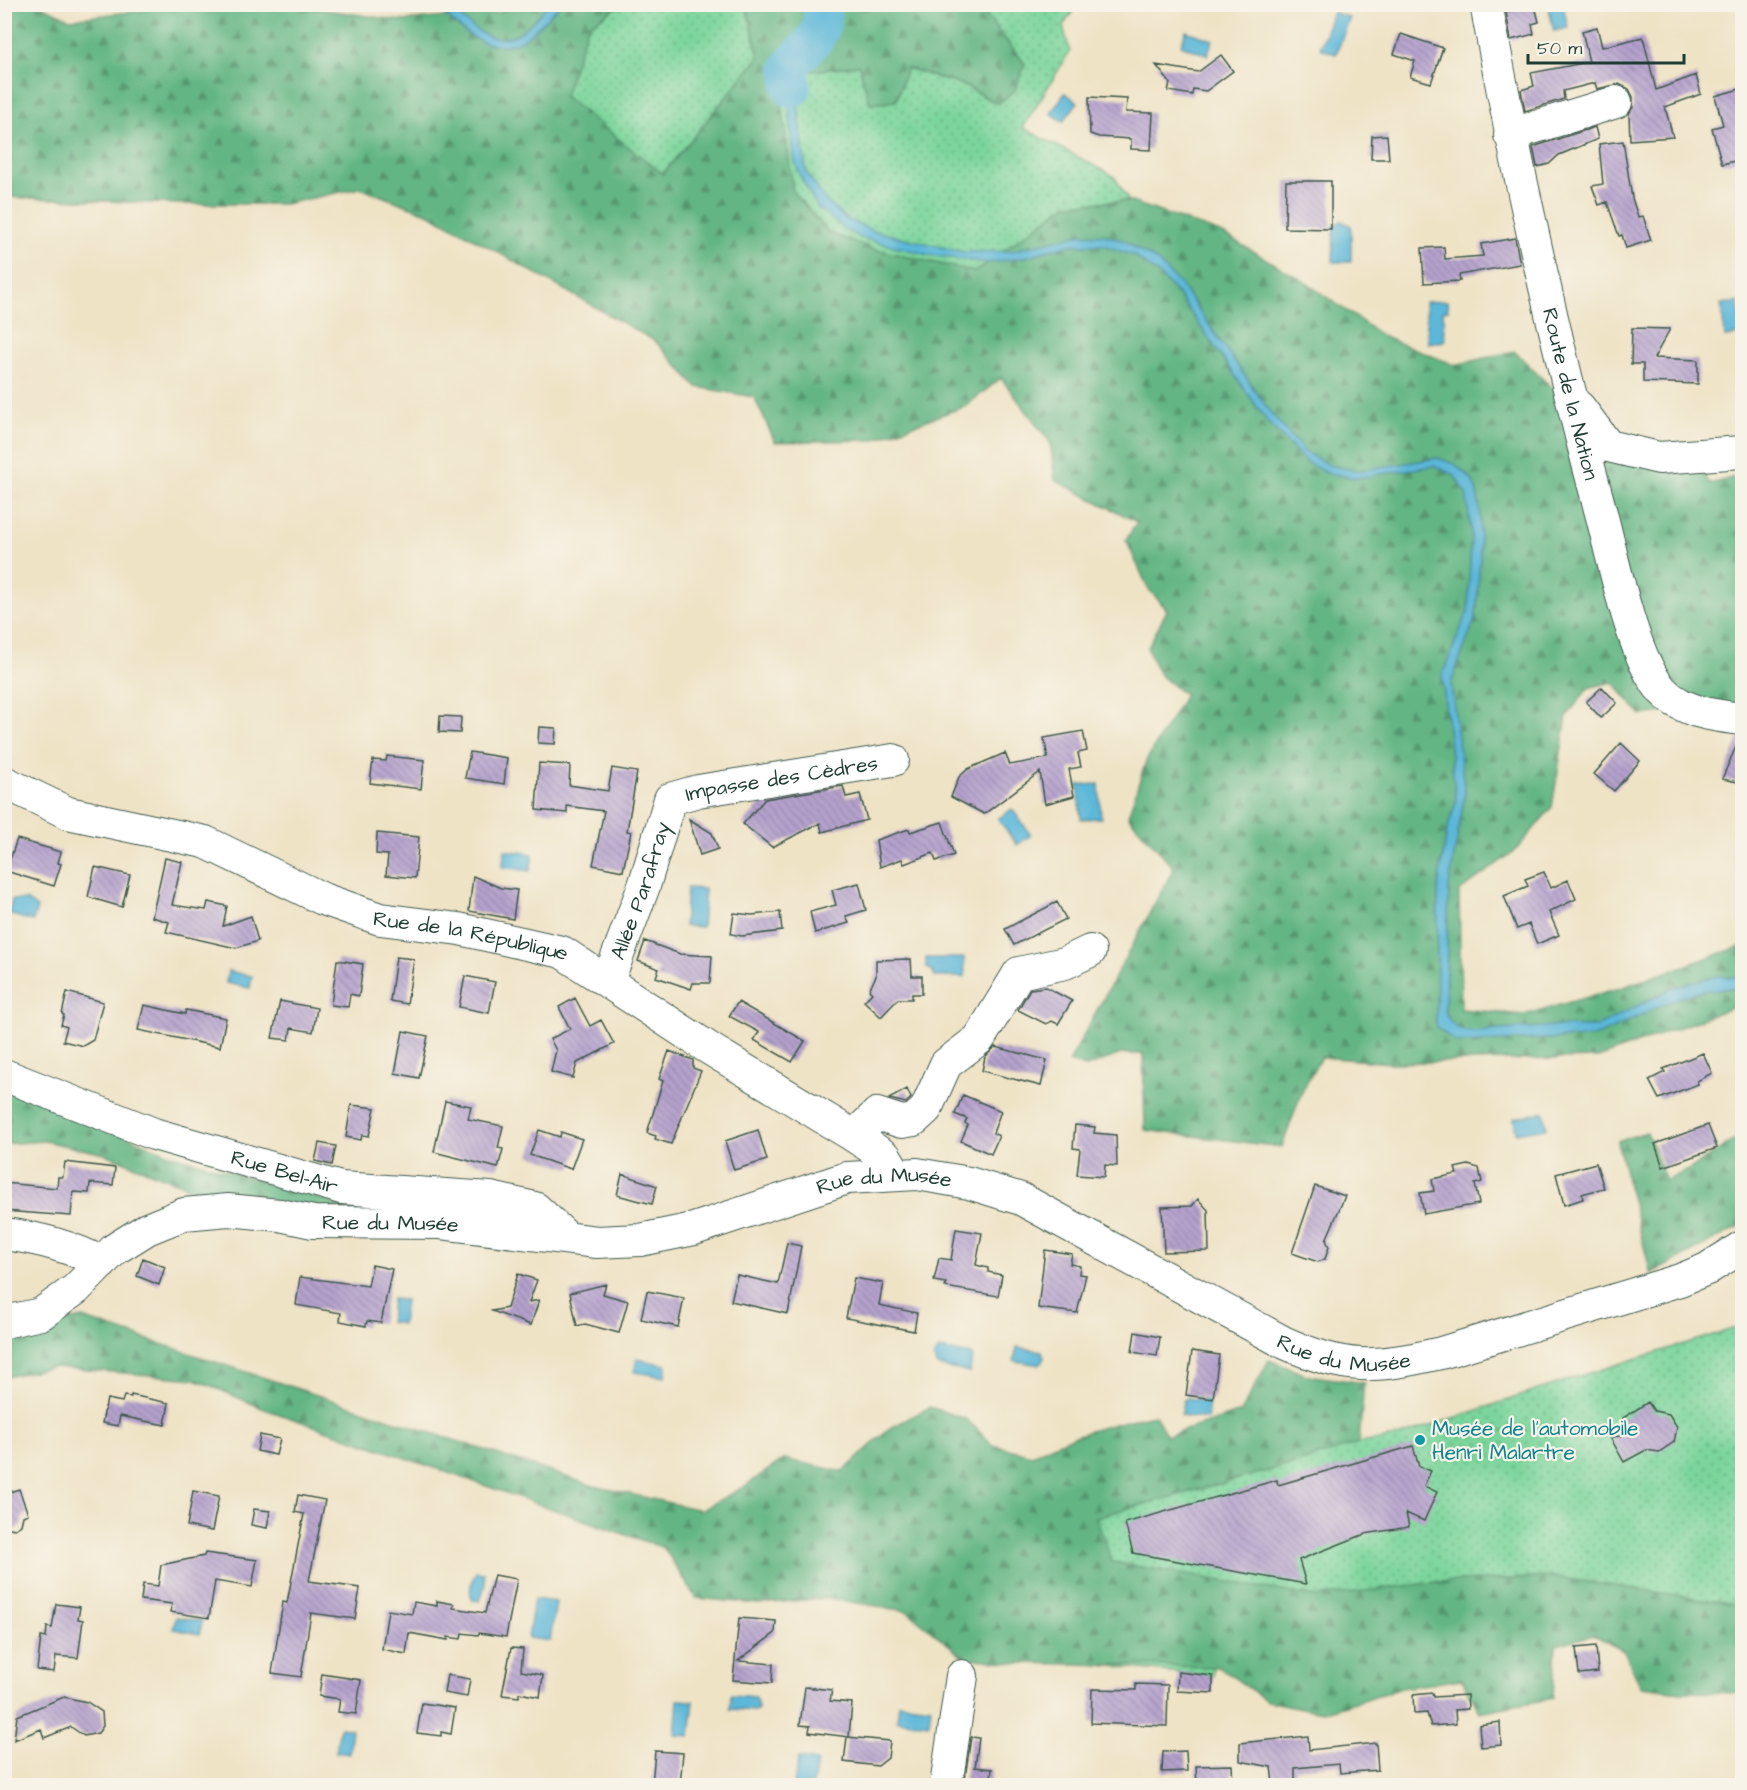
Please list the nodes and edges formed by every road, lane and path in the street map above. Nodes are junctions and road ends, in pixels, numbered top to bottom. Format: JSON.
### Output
{"nodes":[{"id":1,"x":1486,"y":4,"type":"edge"},
{"id":2,"x":1616,"y":102,"type":"dead end"},
{"id":3,"x":1510,"y":135,"type":"junction"},
{"id":4,"x":1572,"y":405,"type":"junction"},
{"id":5,"x":1743,"y":452,"type":"edge"},
{"id":6,"x":1743,"y":719,"type":"edge"},
{"id":7,"x":893,"y":760,"type":"dead end"},
{"id":8,"x":4,"y":782,"type":"edge"},
{"id":9,"x":670,"y":799,"type":"joint"},
{"id":10,"x":1090,"y":951,"type":"dead end"},
{"id":11,"x":608,"y":981,"type":"junction"},
{"id":12,"x":4,"y":1075,"type":"edge"},
{"id":13,"x":854,"y":1136,"type":"junction"},
{"id":14,"x":896,"y":1174,"type":"junction"},
{"id":15,"x":4,"y":1234,"type":"edge"},
{"id":16,"x":566,"y":1237,"type":"junction"},
{"id":17,"x":1743,"y":1247,"type":"edge"},
{"id":18,"x":102,"y":1263,"type":"junction"},
{"id":19,"x":4,"y":1322,"type":"edge"},
{"id":20,"x":962,"y":1676,"type":"dead end"},
{"id":21,"x":946,"y":1785,"type":"edge"}],
"edges":[{"from":1,"to":3,"type":"street","name":"Route de la Nation"},
{"from":2,"to":3,"type":"street"},
{"from":3,"to":4,"type":"street","name":"Route de la Nation"},
{"from":4,"to":5,"type":"street"},
{"from":4,"to":6,"type":"street","name":"Route de la Nation"},
{"from":7,"to":9,"type":"street","name":"Impasse des Cèdres"},
{"from":8,"to":11,"type":"street","name":"Rue de la République"},
{"from":9,"to":11,"type":"street","name":"Allée Parafray"},
{"from":10,"to":13,"type":"street"},
{"from":11,"to":13,"type":"street","name":"Rue de la République"},
{"from":12,"to":16,"type":"street","name":"Rue Bel-Air"},
{"from":13,"to":14,"type":"street","name":"Rue de la République"},
{"from":14,"to":16,"type":"street","name":"Rue du Musée"},
{"from":14,"to":17,"type":"street","name":"Rue du Musée"},
{"from":15,"to":18,"type":"street"},
{"from":16,"to":18,"type":"street","name":"Rue du Musée"},
{"from":18,"to":19,"type":"street","name":"Rue du Musée"},
{"from":20,"to":21,"type":"street"}]}
